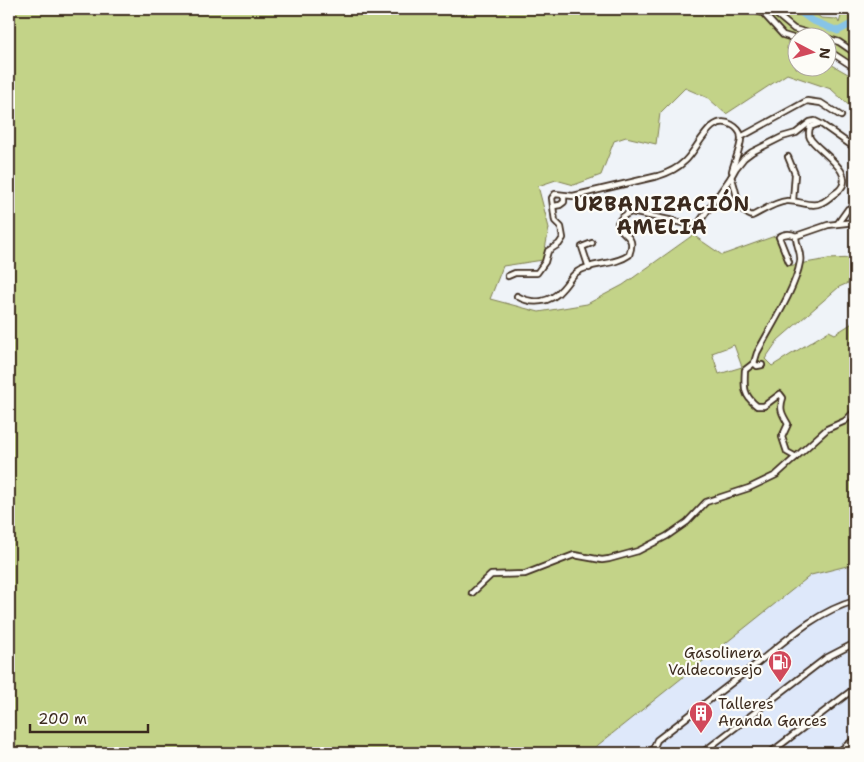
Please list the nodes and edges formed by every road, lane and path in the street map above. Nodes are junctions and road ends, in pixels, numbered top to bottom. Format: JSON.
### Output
{"nodes":[{"id":1,"x":748,"y":9,"type":"edge"},
{"id":2,"x":758,"y":12,"type":"junction"},
{"id":3,"x":793,"y":28,"type":"edge"},
{"id":4,"x":786,"y":37,"type":"edge"},
{"id":5,"x":836,"y":41,"type":"edge"},
{"id":6,"x":855,"y":53,"type":"edge"},
{"id":7,"x":836,"y":56,"type":"edge"},
{"id":8,"x":855,"y":68,"type":"edge"},
{"id":9,"x":841,"y":116,"type":"dead end"},
{"id":10,"x":822,"y":124,"type":"junction"},
{"id":11,"x":741,"y":137,"type":"junction"},
{"id":12,"x":855,"y":148,"type":"edge"},
{"id":13,"x":788,"y":157,"type":"dead end"},
{"id":14,"x":731,"y":177,"type":"junction"},
{"id":15,"x":854,"y":192,"type":"dead end"},
{"id":16,"x":564,"y":196,"type":"junction"},
{"id":17,"x":793,"y":201,"type":"junction"},
{"id":18,"x":554,"y":206,"type":"junction"},
{"id":19,"x":855,"y":206,"type":"edge"},
{"id":20,"x":855,"y":222,"type":"edge"},
{"id":21,"x":838,"y":223,"type":"junction"},
{"id":22,"x":796,"y":236,"type":"junction"},
{"id":23,"x":592,"y":243,"type":"dead end"},
{"id":24,"x":789,"y":262,"type":"dead end"},
{"id":25,"x":589,"y":268,"type":"junction"},
{"id":26,"x":508,"y":276,"type":"dead end"},
{"id":27,"x":517,"y":296,"type":"dead end"},
{"id":28,"x":754,"y":363,"type":"junction"},
{"id":29,"x":762,"y":366,"type":"dead end"},
{"id":30,"x":855,"y":411,"type":"edge"},
{"id":31,"x":796,"y":457,"type":"junction"},
{"id":32,"x":472,"y":593,"type":"dead end"},
{"id":33,"x":855,"y":601,"type":"edge"},
{"id":34,"x":855,"y":643,"type":"edge"},
{"id":35,"x":855,"y":688,"type":"edge"},
{"id":36,"x":855,"y":740,"type":"edge"},
{"id":37,"x":656,"y":753,"type":"edge"},
{"id":38,"x":702,"y":753,"type":"edge"},
{"id":39,"x":770,"y":753,"type":"edge"},
{"id":40,"x":837,"y":753,"type":"edge"}],
"edges":[{"from":1,"to":2,"type":"street"},
{"from":2,"to":3,"type":"street"},
{"from":2,"to":4,"type":"street"},
{"from":5,"to":6,"type":"street"},
{"from":7,"to":8,"type":"street"},
{"from":9,"to":11,"type":"street"},
{"from":10,"to":12,"type":"street"},
{"from":10,"to":14,"type":"street"},
{"from":10,"to":17,"type":"street"},
{"from":11,"to":14,"type":"street"},
{"from":11,"to":16,"type":"street"},
{"from":13,"to":17,"type":"street"},
{"from":14,"to":17,"type":"street"},
{"from":14,"to":25,"type":"street"},
{"from":15,"to":19,"type":"street"},
{"from":16,"to":18,"type":"street"},
{"from":16,"to":18,"type":"street"},
{"from":18,"to":26,"type":"street"},
{"from":19,"to":21,"type":"street"},
{"from":20,"to":21,"type":"street"},
{"from":21,"to":22,"type":"street"},
{"from":22,"to":24,"type":"street"},
{"from":22,"to":28,"type":"street"},
{"from":23,"to":25,"type":"street"},
{"from":25,"to":27,"type":"street"},
{"from":28,"to":29,"type":"street"},
{"from":28,"to":31,"type":"street"},
{"from":30,"to":31,"type":"street"},
{"from":31,"to":32,"type":"street"},
{"from":33,"to":37,"type":"street"},
{"from":34,"to":38,"type":"street"},
{"from":35,"to":39,"type":"street"},
{"from":36,"to":40,"type":"street"}]}
